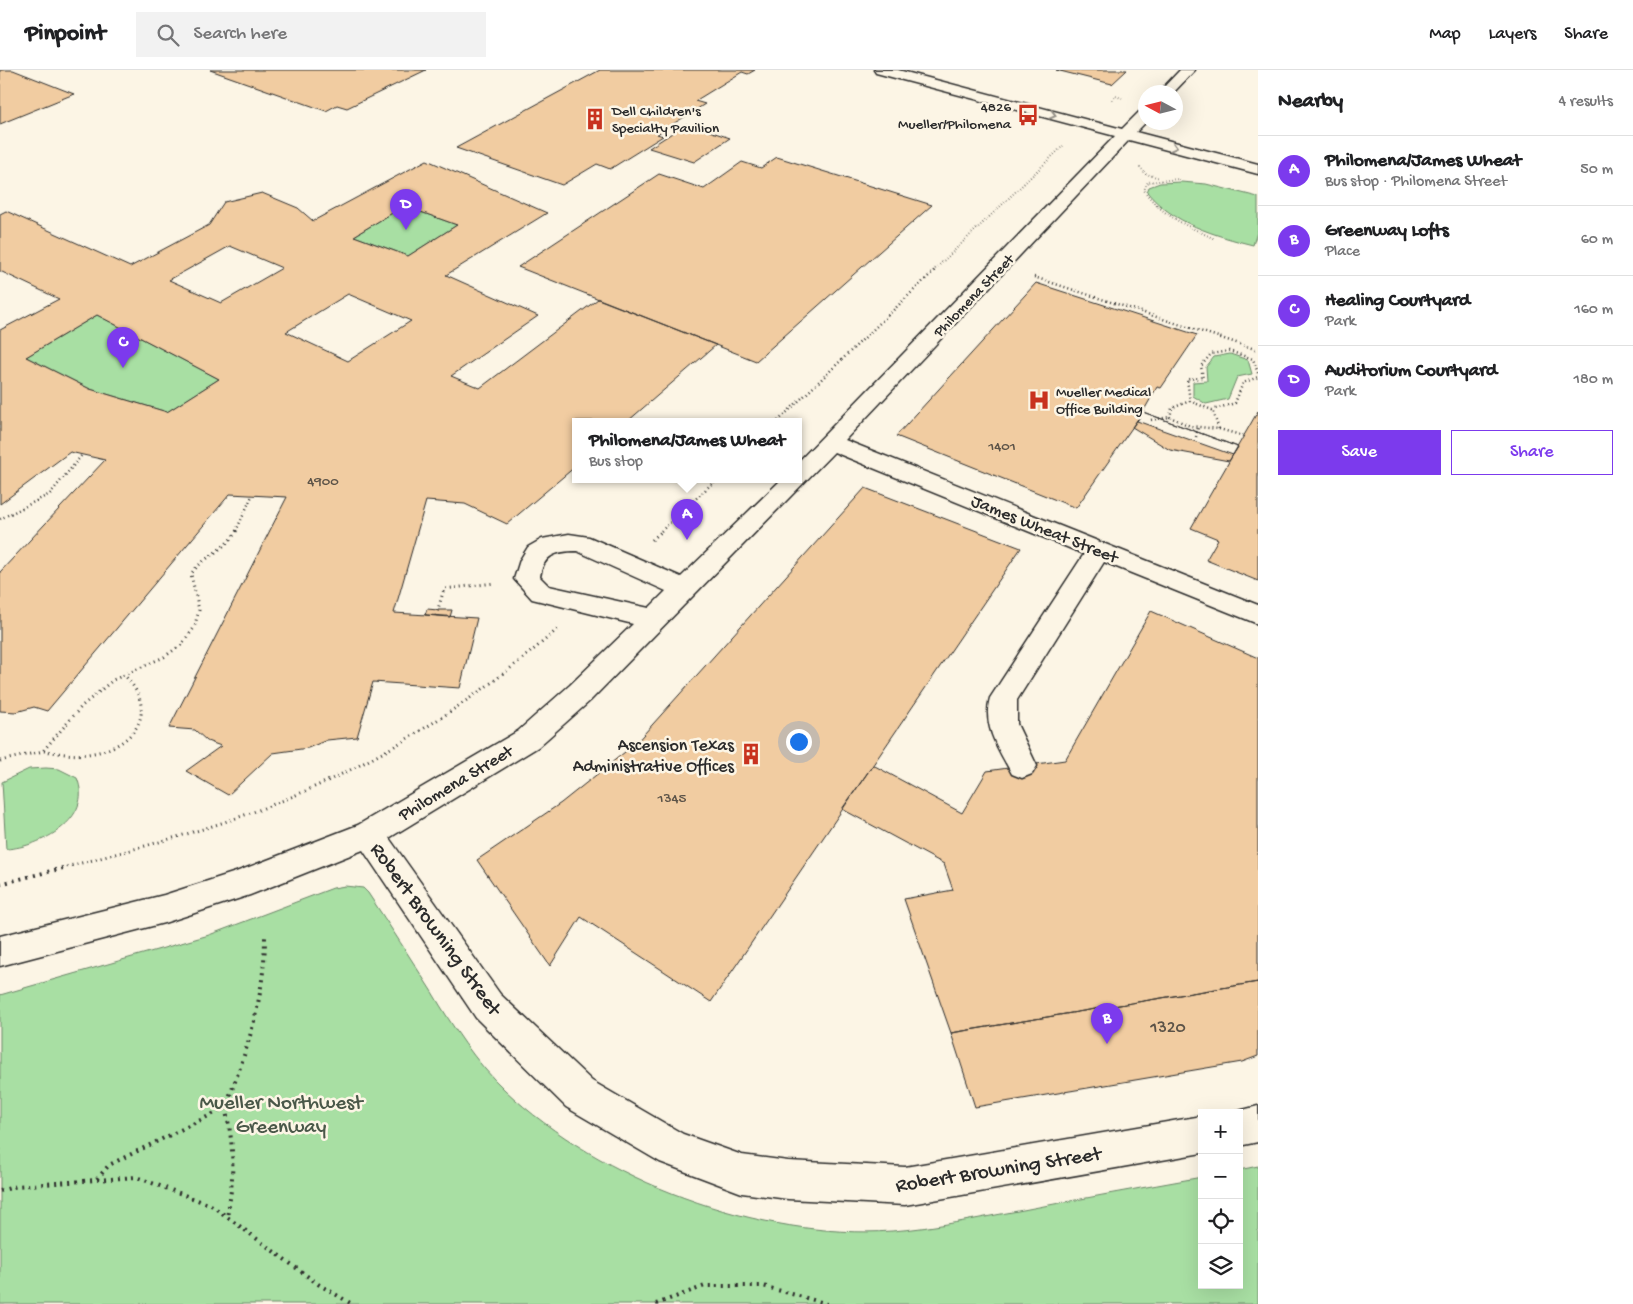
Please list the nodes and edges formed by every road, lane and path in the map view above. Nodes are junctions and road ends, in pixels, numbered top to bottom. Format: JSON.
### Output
{"nodes":[{"id":1,"x":882,"y":70,"type":"edge"},
{"id":2,"x":1188,"y":70,"type":"edge"},
{"id":3,"x":1173,"y":85,"type":"edge"},
{"id":4,"x":1124,"y":98,"type":"dead end"},
{"id":5,"x":1112,"y":100,"type":"dead end"},
{"id":6,"x":1119,"y":116,"type":"dead end"},
{"id":7,"x":1138,"y":123,"type":"edge"},
{"id":8,"x":1138,"y":123,"type":"edge"},
{"id":9,"x":1138,"y":128,"type":"edge"},
{"id":10,"x":1157,"y":130,"type":"edge"},
{"id":11,"x":1067,"y":142,"type":"dead end"},
{"id":12,"x":1139,"y":164,"type":"dead end"},
{"id":13,"x":1258,"y":169,"type":"edge"},
{"id":14,"x":1163,"y":179,"type":"junction"},
{"id":15,"x":1186,"y":180,"type":"dead end"},
{"id":16,"x":1215,"y":239,"type":"dead end"},
{"id":17,"x":1034,"y":277,"type":"dead end"},
{"id":18,"x":1258,"y":350,"type":"edge"},
{"id":19,"x":1258,"y":373,"type":"edge"},
{"id":20,"x":1258,"y":377,"type":"edge"},
{"id":21,"x":1190,"y":400,"type":"junction"},
{"id":22,"x":1212,"y":410,"type":"junction"},
{"id":23,"x":1170,"y":417,"type":"junction"},
{"id":24,"x":781,"y":418,"type":"edge"},
{"id":25,"x":1151,"y":420,"type":"dead end"},
{"id":26,"x":1198,"y":427,"type":"junction"},
{"id":27,"x":1219,"y":429,"type":"junction"},
{"id":28,"x":1244,"y":436,"type":"dead end"},
{"id":29,"x":1196,"y":437,"type":"dead end"},
{"id":30,"x":831,"y":443,"type":"junction"},
{"id":31,"x":82,"y":455,"type":"dead end"},
{"id":32,"x":802,"y":472,"type":"edge"},
{"id":33,"x":713,"y":483,"type":"edge"},
{"id":34,"x":791,"y":483,"type":"edge"},
{"id":35,"x":252,"y":496,"type":"dead end"},
{"id":36,"x":0,"y":519,"type":"edge"},
{"id":37,"x":1099,"y":550,"type":"junction"},
{"id":38,"x":627,"y":564,"type":"junction"},
{"id":39,"x":499,"y":583,"type":"dead end"},
{"id":40,"x":684,"y":589,"type":"junction"},
{"id":41,"x":584,"y":604,"type":"junction"},
{"id":42,"x":1258,"y":615,"type":"edge"},
{"id":43,"x":436,"y":616,"type":"dead end"},
{"id":44,"x":654,"y":619,"type":"junction"},
{"id":45,"x":124,"y":675,"type":"junction"},
{"id":46,"x":43,"y":751,"type":"junction"},
{"id":47,"x":0,"y":761,"type":"edge"},
{"id":48,"x":1022,"y":766,"type":"dead end"},
{"id":49,"x":369,"y":834,"type":"junction"},
{"id":50,"x":0,"y":884,"type":"edge"},
{"id":51,"x":265,"y":936,"type":"dead end"},
{"id":52,"x":0,"y":951,"type":"edge"},
{"id":53,"x":225,"y":1108,"type":"junction"},
{"id":54,"x":1258,"y":1124,"type":"edge"},
{"id":55,"x":1243,"y":1127,"type":"edge"},
{"id":56,"x":1198,"y":1135,"type":"edge"},
{"id":57,"x":98,"y":1179,"type":"junction"},
{"id":58,"x":0,"y":1192,"type":"edge"},
{"id":59,"x":226,"y":1217,"type":"junction"},
{"id":60,"x":352,"y":1304,"type":"edge"},
{"id":61,"x":656,"y":1304,"type":"edge"},
{"id":62,"x":828,"y":1304,"type":"edge"}],
"edges":[{"from":1,"to":7,"type":"street","one_way":true},
{"from":2,"to":3,"type":"street"},
{"from":4,"to":5,"type":"path"},
{"from":6,"to":8,"type":"street"},
{"from":9,"to":30,"type":"street","name":"Philomena Street"},
{"from":10,"to":13,"type":"street","one_way":true},
{"from":11,"to":24,"type":"path"},
{"from":12,"to":14,"type":"path"},
{"from":14,"to":15,"type":"path"},
{"from":14,"to":16,"type":"path"},
{"from":17,"to":18,"type":"path"},
{"from":19,"to":21,"type":"path"},
{"from":20,"to":22,"type":"path"},
{"from":21,"to":22,"type":"path"},
{"from":21,"to":23,"type":"path"},
{"from":22,"to":27,"type":"path"},
{"from":23,"to":25,"type":"path"},
{"from":23,"to":26,"type":"path"},
{"from":26,"to":27,"type":"path"},
{"from":26,"to":29,"type":"path"},
{"from":27,"to":28,"type":"path"},
{"from":30,"to":32,"type":"street","name":"Philomena Street"},
{"from":30,"to":37,"type":"street","name":"James Wheat Street"},
{"from":31,"to":36,"type":"path"},
{"from":33,"to":38,"type":"path"},
{"from":34,"to":40,"type":"street","name":"Philomena Street"},
{"from":35,"to":45,"type":"path"},
{"from":37,"to":42,"type":"street","name":"James Wheat Street"},
{"from":37,"to":48,"type":"street"},
{"from":38,"to":40,"type":"street"},
{"from":38,"to":41,"type":"street"},
{"from":39,"to":43,"type":"path"},
{"from":40,"to":44,"type":"street","name":"Philomena Street"},
{"from":41,"to":44,"type":"street"},
{"from":41,"to":50,"type":"path"},
{"from":44,"to":49,"type":"street","name":"Philomena Street"},
{"from":45,"to":46,"type":"path"},
{"from":45,"to":46,"type":"path"},
{"from":46,"to":47,"type":"path"},
{"from":49,"to":52,"type":"street","name":"Philomena Street"},
{"from":49,"to":56,"type":"street","name":"Robert Browning Street"},
{"from":51,"to":53,"type":"path"},
{"from":53,"to":57,"type":"path"},
{"from":53,"to":59,"type":"path"},
{"from":54,"to":55,"type":"street"},
{"from":57,"to":58,"type":"path"},
{"from":57,"to":59,"type":"path"},
{"from":59,"to":60,"type":"path"},
{"from":61,"to":62,"type":"path"}]}
